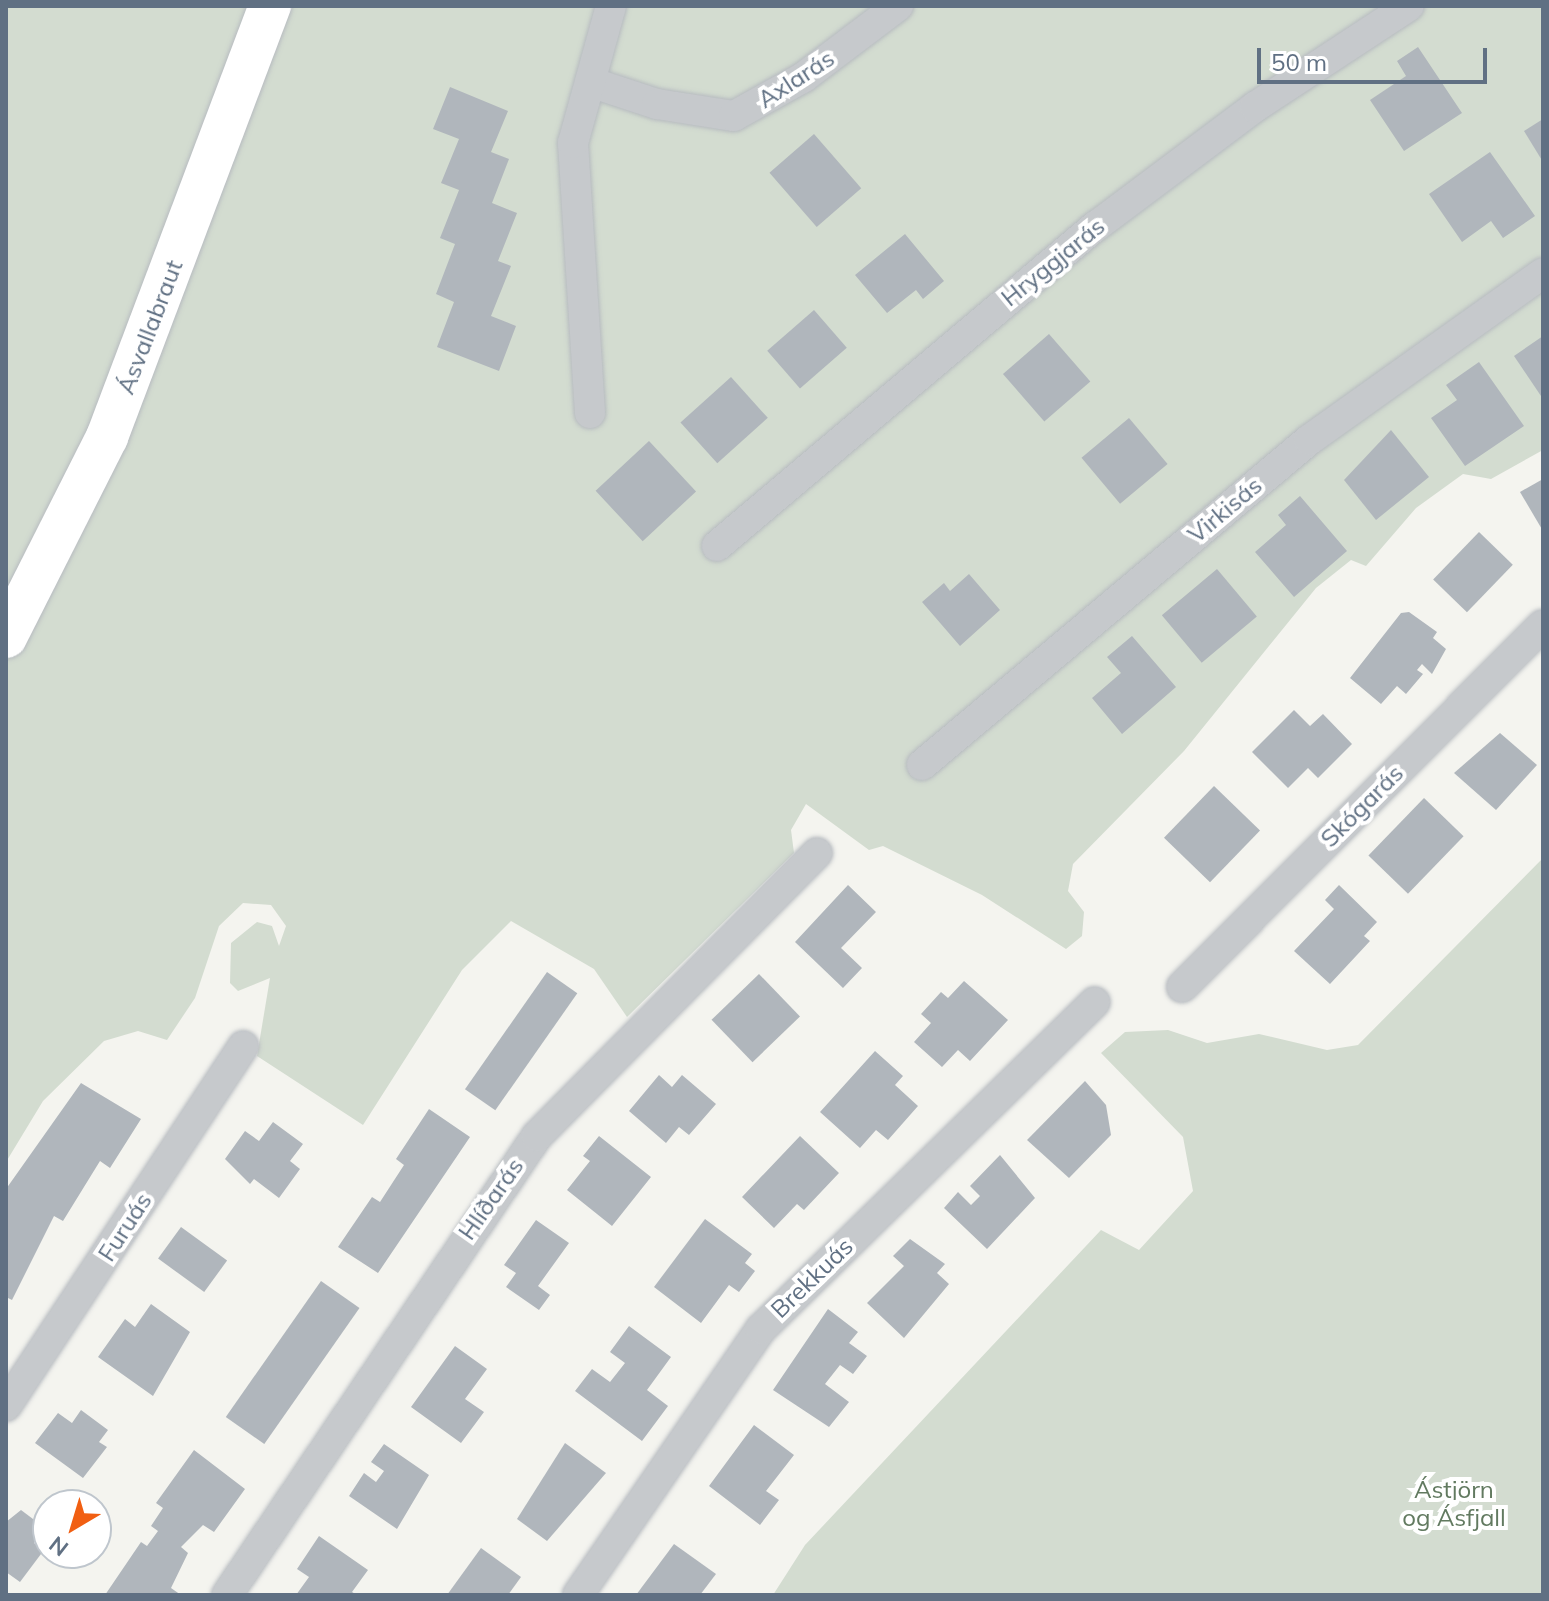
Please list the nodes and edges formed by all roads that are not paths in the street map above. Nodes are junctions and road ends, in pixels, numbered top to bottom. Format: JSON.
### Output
{"nodes":[{"id":1,"x":270,"y":6,"type":"edge"},
{"id":2,"x":611,"y":6,"type":"edge"},
{"id":3,"x":898,"y":6,"type":"edge"},
{"id":4,"x":1409,"y":6,"type":"edge"},
{"id":5,"x":590,"y":82,"type":"junction"},
{"id":6,"x":1543,"y":273,"type":"edge"},
{"id":7,"x":590,"y":413,"type":"dead end"},
{"id":8,"x":717,"y":546,"type":"dead end"},
{"id":9,"x":1543,"y":625,"type":"edge"},
{"id":10,"x":6,"y":637,"type":"edge"},
{"id":11,"x":922,"y":765,"type":"dead end"},
{"id":12,"x":817,"y":853,"type":"dead end"},
{"id":13,"x":1182,"y":987,"type":"dead end"},
{"id":14,"x":1095,"y":1002,"type":"dead end"},
{"id":15,"x":243,"y":1046,"type":"dead end"},
{"id":16,"x":6,"y":1406,"type":"edge"},
{"id":17,"x":227,"y":1595,"type":"edge"},
{"id":18,"x":578,"y":1595,"type":"edge"}],
"edges":[{"from":1,"to":10,"type":"main road","name":"Ásvallabraut"},
{"from":2,"to":5,"type":"street"},
{"from":3,"to":5,"type":"street","name":"Axlarás"},
{"from":4,"to":8,"type":"street","name":"Hryggjarás"},
{"from":5,"to":7,"type":"street"},
{"from":6,"to":11,"type":"street","name":"Virkisás"},
{"from":9,"to":13,"type":"street","name":"Skógarás"},
{"from":12,"to":17,"type":"street","name":"Hlíðarás"},
{"from":14,"to":18,"type":"street","name":"Brekkuás"},
{"from":15,"to":16,"type":"street","name":"Furuás"}]}
